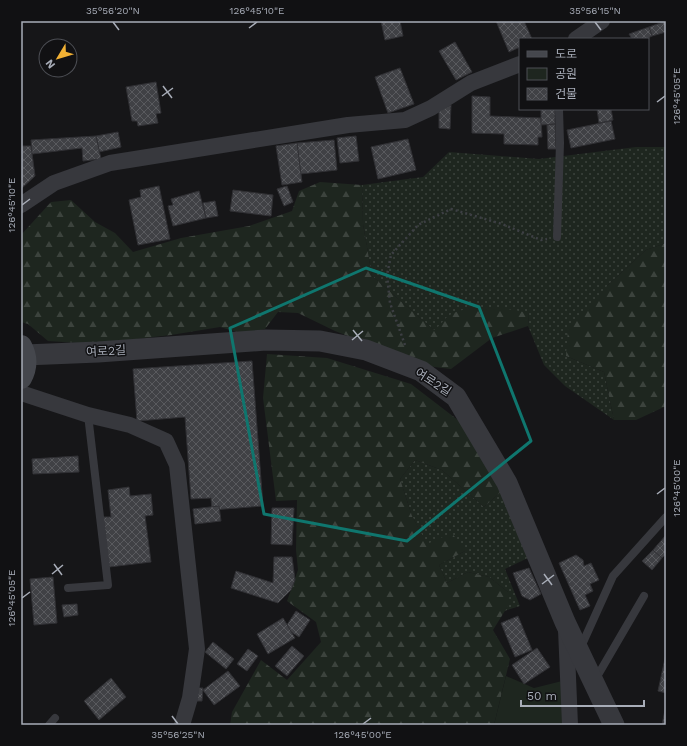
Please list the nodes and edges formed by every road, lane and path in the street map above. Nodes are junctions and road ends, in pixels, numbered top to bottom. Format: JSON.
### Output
{"nodes":[{"id":1,"x":602,"y":21,"type":"edge"},
{"id":2,"x":577,"y":38,"type":"edge"},
{"id":3,"x":519,"y":64,"type":"edge"},
{"id":4,"x":559,"y":110,"type":"edge"},
{"id":5,"x":21,"y":205,"type":"edge"},
{"id":6,"x":557,"y":237,"type":"joint"},
{"id":7,"x":23,"y":350,"type":"edge"},
{"id":8,"x":412,"y":368,"type":"junction"},
{"id":9,"x":21,"y":378,"type":"edge"},
{"id":10,"x":21,"y":393,"type":"edge"},
{"id":11,"x":88,"y":415,"type":"junction"},
{"id":12,"x":666,"y":516,"type":"edge"},
{"id":13,"x":68,"y":588,"type":"dead end"},
{"id":14,"x":644,"y":596,"type":"dead end"},
{"id":15,"x":565,"y":622,"type":"junction"},
{"id":16,"x":579,"y":651,"type":"junction"},
{"id":17,"x":594,"y":682,"type":"junction"},
{"id":18,"x":55,"y":718,"type":"dead end"},
{"id":19,"x":48,"y":725,"type":"edge"},
{"id":20,"x":182,"y":725,"type":"edge"},
{"id":21,"x":570,"y":725,"type":"edge"},
{"id":22,"x":614,"y":725,"type":"edge"}],
"edges":[{"from":1,"to":2,"type":"street"},
{"from":3,"to":5,"type":"street"},
{"from":4,"to":6,"type":"lane"},
{"from":6,"to":8,"type":"path"},
{"from":7,"to":8,"type":"street","name":"여로2길"},
{"from":7,"to":9,"type":"main road"},
{"from":8,"to":15,"type":"street","name":"여로2길"},
{"from":10,"to":11,"type":"street"},
{"from":11,"to":13,"type":"lane"},
{"from":11,"to":20,"type":"street"},
{"from":12,"to":16,"type":"lane"},
{"from":14,"to":17,"type":"lane"},
{"from":15,"to":16,"type":"street","name":"여로2길"},
{"from":15,"to":21,"type":"street"},
{"from":16,"to":17,"type":"street","name":"여로2길"},
{"from":17,"to":22,"type":"street","name":"여로2길"},
{"from":18,"to":19,"type":"lane"}]}
